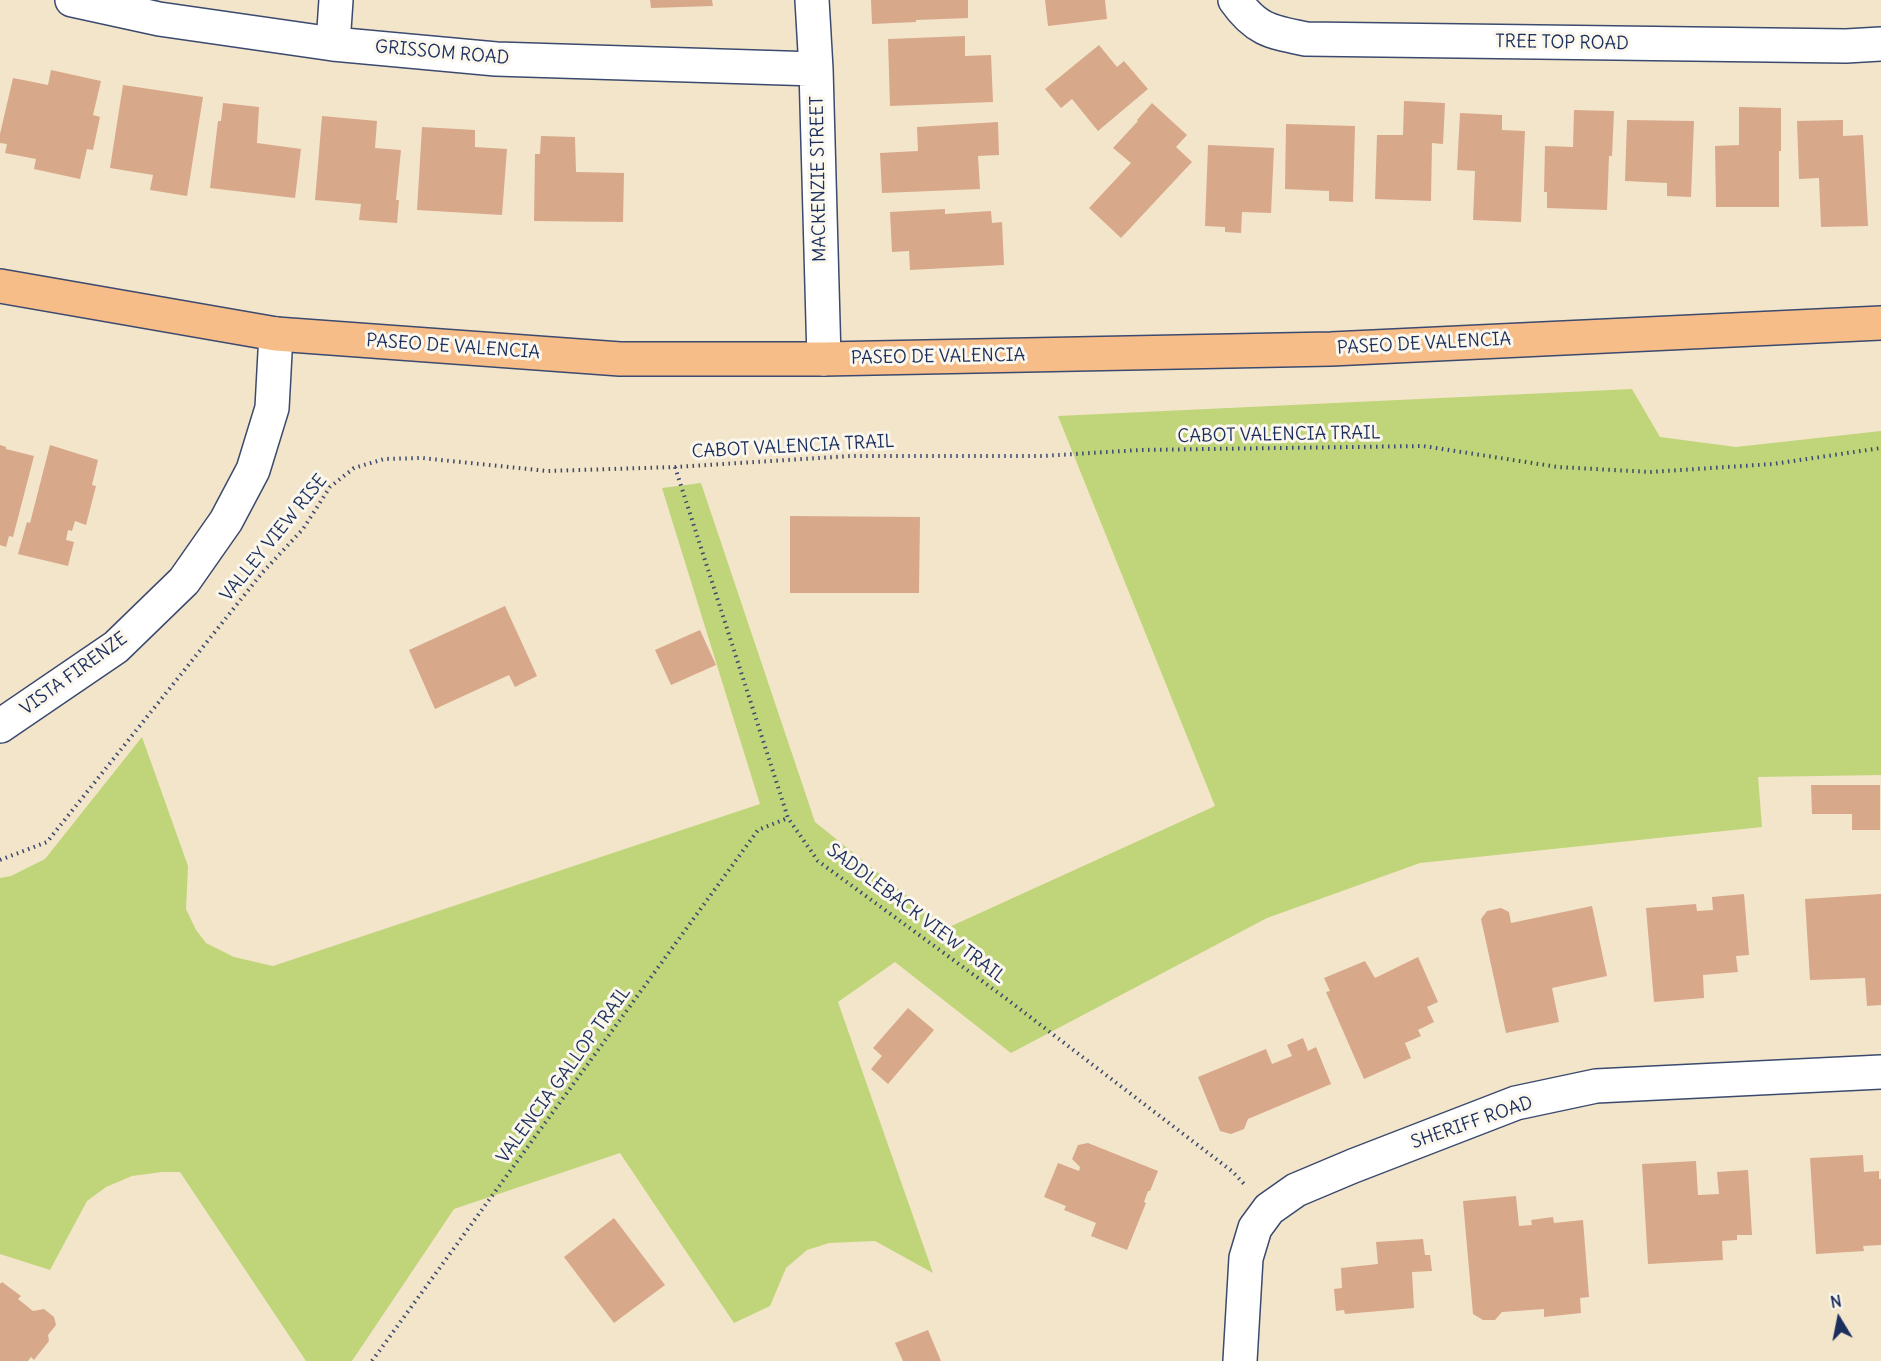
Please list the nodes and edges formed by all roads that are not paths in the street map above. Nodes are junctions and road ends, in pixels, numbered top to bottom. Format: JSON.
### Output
{"nodes":[{"id":1,"x":72,"y":0,"type":"edge"},
{"id":2,"x":336,"y":0,"type":"edge"},
{"id":3,"x":812,"y":0,"type":"edge"},
{"id":4,"x":1241,"y":9,"type":"edge"},
{"id":5,"x":333,"y":44,"type":"junction"},
{"id":6,"x":1881,"y":45,"type":"edge"},
{"id":7,"x":816,"y":69,"type":"junction"},
{"id":8,"x":0,"y":286,"type":"edge"},
{"id":9,"x":1881,"y":323,"type":"edge"},
{"id":10,"x":276,"y":334,"type":"junction"},
{"id":11,"x":824,"y":359,"type":"junction"},
{"id":12,"x":0,"y":726,"type":"edge"},
{"id":13,"x":1881,"y":1072,"type":"edge"},
{"id":14,"x":1240,"y":1361,"type":"edge"}],
"edges":[{"from":1,"to":5,"type":"street","name":"GRISSOM ROAD"},
{"from":2,"to":5,"type":"street"},
{"from":3,"to":7,"type":"street","name":"MACKENZIE STREET"},
{"from":4,"to":6,"type":"street","name":"TREE TOP ROAD"},
{"from":5,"to":7,"type":"street","name":"GRISSOM ROAD"},
{"from":7,"to":11,"type":"street","name":"MACKENZIE STREET"},
{"from":8,"to":10,"type":"main road","name":"PASEO DE VALENCIA"},
{"from":9,"to":11,"type":"main road","name":"PASEO DE VALENCIA"},
{"from":10,"to":11,"type":"main road","name":"PASEO DE VALENCIA"},
{"from":10,"to":12,"type":"street","name":"VISTA FIRENZE"},
{"from":13,"to":14,"type":"street","name":"SHERIFF ROAD"}]}
